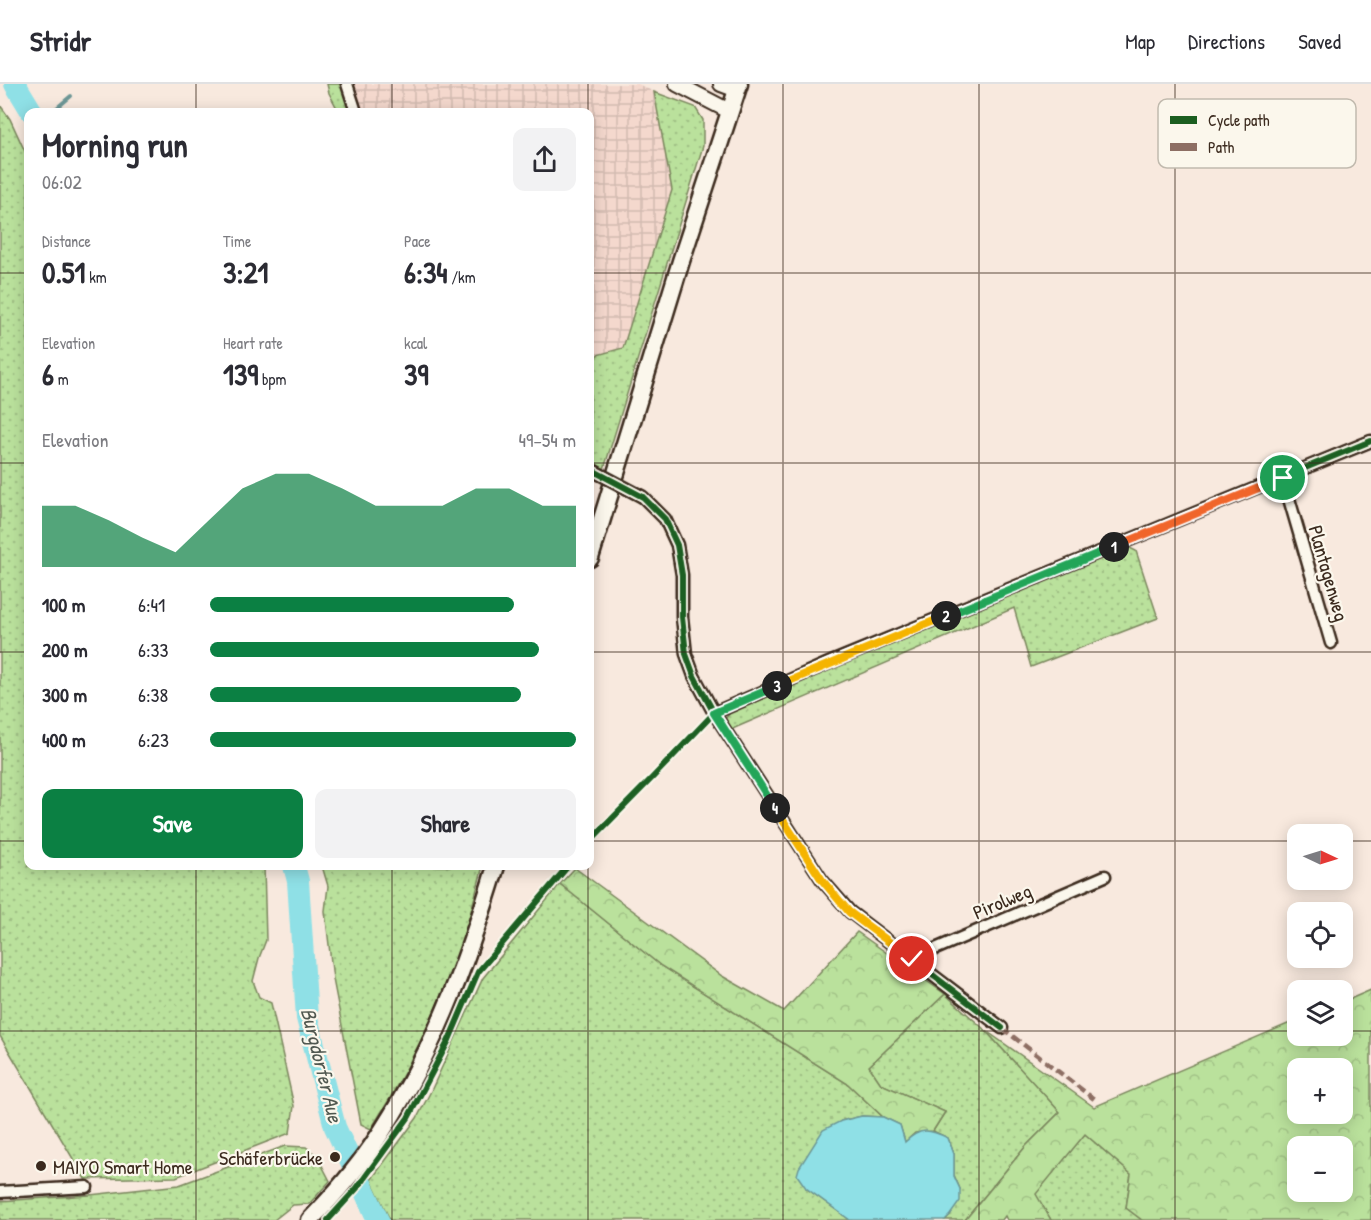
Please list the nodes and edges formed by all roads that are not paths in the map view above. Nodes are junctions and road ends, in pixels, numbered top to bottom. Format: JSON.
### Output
{"nodes":[{"id":1,"x":347,"y":84,"type":"edge"},
{"id":2,"x":677,"y":84,"type":"edge"},
{"id":3,"x":721,"y":84,"type":"edge"},
{"id":4,"x":738,"y":87,"type":"edge"},
{"id":5,"x":355,"y":108,"type":"edge"},
{"id":6,"x":729,"y":111,"type":"junction"},
{"id":7,"x":1371,"y":441,"type":"edge"},
{"id":8,"x":594,"y":471,"type":"edge"},
{"id":9,"x":1283,"y":478,"type":"junction"},
{"id":10,"x":594,"y":545,"type":"edge"},
{"id":11,"x":1331,"y":643,"type":"dead end"},
{"id":12,"x":714,"y":713,"type":"junction"},
{"id":13,"x":495,"y":870,"type":"edge"},
{"id":14,"x":1106,"y":876,"type":"dead end"},
{"id":15,"x":912,"y":959,"type":"junction"},
{"id":16,"x":1002,"y":1028,"type":"dead end"},
{"id":17,"x":87,"y":1187,"type":"dead end"},
{"id":18,"x":0,"y":1192,"type":"edge"},
{"id":19,"x":310,"y":1220,"type":"edge"}],
"edges":[{"from":1,"to":5,"type":"street"},
{"from":2,"to":6,"type":"street"},
{"from":3,"to":4,"type":"street"},
{"from":4,"to":6,"type":"main road"},
{"from":6,"to":10,"type":"main road"},
{"from":7,"to":9,"type":"street"},
{"from":8,"to":12,"type":"street","bridge":true},
{"from":9,"to":11,"type":"street","name":"Plantagenweg"},
{"from":9,"to":12,"type":"street"},
{"from":12,"to":15,"type":"street"},
{"from":13,"to":19,"type":"main road"},
{"from":14,"to":15,"type":"street","name":"Pirolweg"},
{"from":15,"to":16,"type":"street"},
{"from":17,"to":18,"type":"street"}]}
